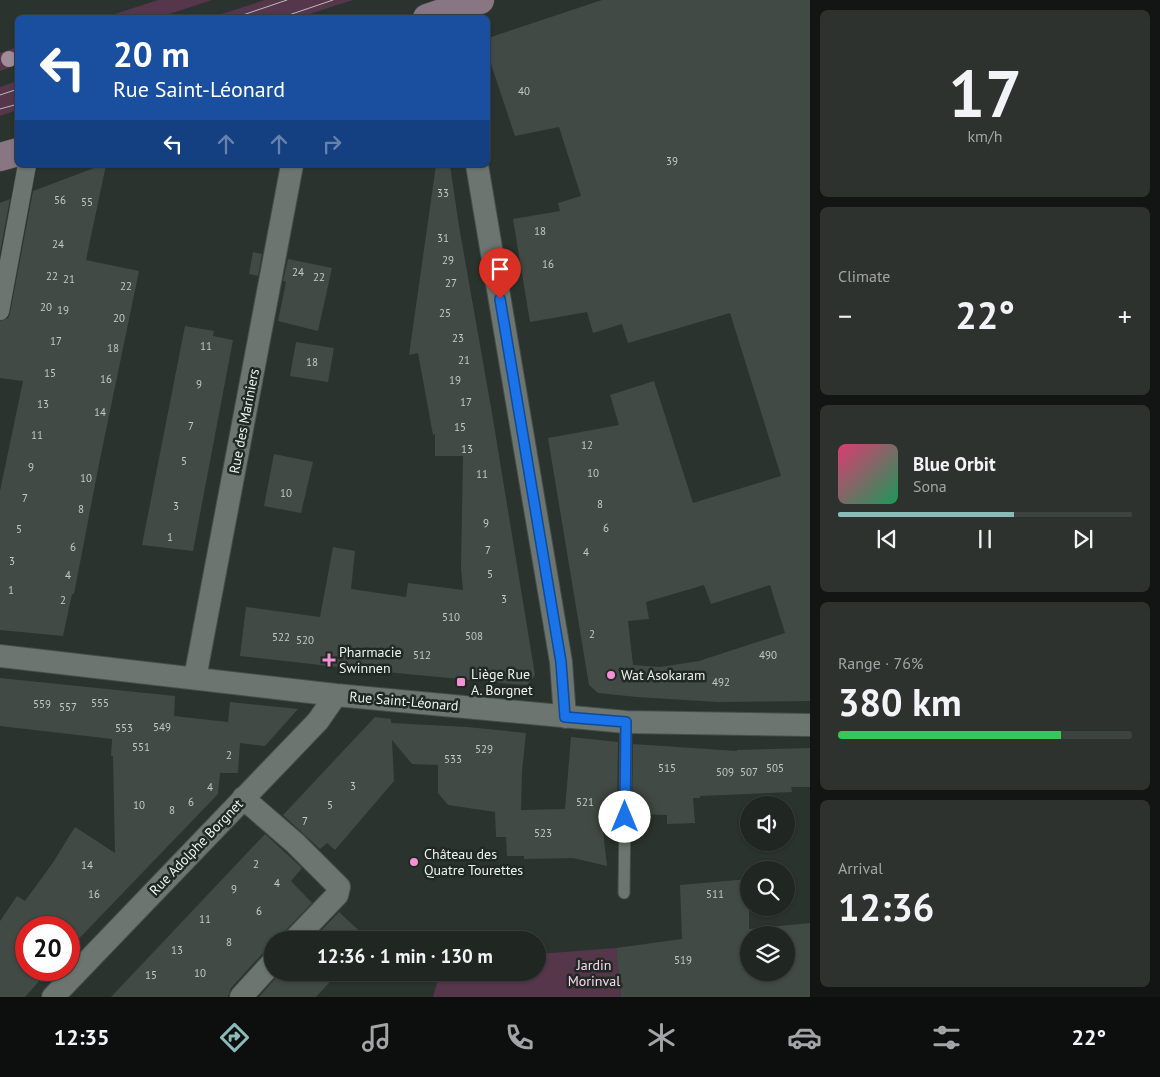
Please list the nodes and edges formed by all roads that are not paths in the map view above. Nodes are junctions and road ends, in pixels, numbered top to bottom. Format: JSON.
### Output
{"nodes":[{"id":1,"x":480,"y":0,"type":"edge"},
{"id":2,"x":443,"y":15,"type":"edge"},
{"id":3,"x":15,"y":153,"type":"edge"},
{"id":4,"x":0,"y":157,"type":"edge"},
{"id":5,"x":27,"y":167,"type":"edge"},
{"id":6,"x":292,"y":167,"type":"edge"},
{"id":7,"x":477,"y":167,"type":"edge"},
{"id":8,"x":0,"y":311,"type":"edge"},
{"id":9,"x":0,"y":656,"type":"edge"},
{"id":10,"x":195,"y":678,"type":"junction"},
{"id":11,"x":336,"y":695,"type":"junction"},
{"id":12,"x":565,"y":717,"type":"junction"},
{"id":13,"x":626,"y":722,"type":"junction"},
{"id":14,"x":810,"y":725,"type":"edge"},
{"id":15,"x":243,"y":798,"type":"junction"},
{"id":16,"x":624,"y":893,"type":"dead end"},
{"id":17,"x":303,"y":931,"type":"edge"},
{"id":18,"x":264,"y":972,"type":"edge"},
{"id":19,"x":53,"y":997,"type":"edge"},
{"id":20,"x":241,"y":997,"type":"edge"}],
"edges":[{"from":1,"to":2,"type":"main road"},
{"from":3,"to":4,"type":"main road"},
{"from":5,"to":8,"type":"street"},
{"from":6,"to":10,"type":"street","name":"Rue des Mariniers"},
{"from":7,"to":12,"type":"street"},
{"from":9,"to":10,"type":"street","name":"Rue Saint-Léonard"},
{"from":10,"to":11,"type":"street","name":"Rue Saint-Léonard"},
{"from":11,"to":12,"type":"street","name":"Rue Saint-Léonard"},
{"from":11,"to":15,"type":"street","name":"Rue Adolphe Borgnet"},
{"from":12,"to":13,"type":"street","name":"Rue Saint-Léonard"},
{"from":13,"to":14,"type":"street","name":"Rue Saint-Léonard"},
{"from":13,"to":16,"type":"lane"},
{"from":15,"to":17,"type":"street"},
{"from":15,"to":19,"type":"street","name":"Rue Adolphe Borgnet"},
{"from":18,"to":20,"type":"street"}]}
